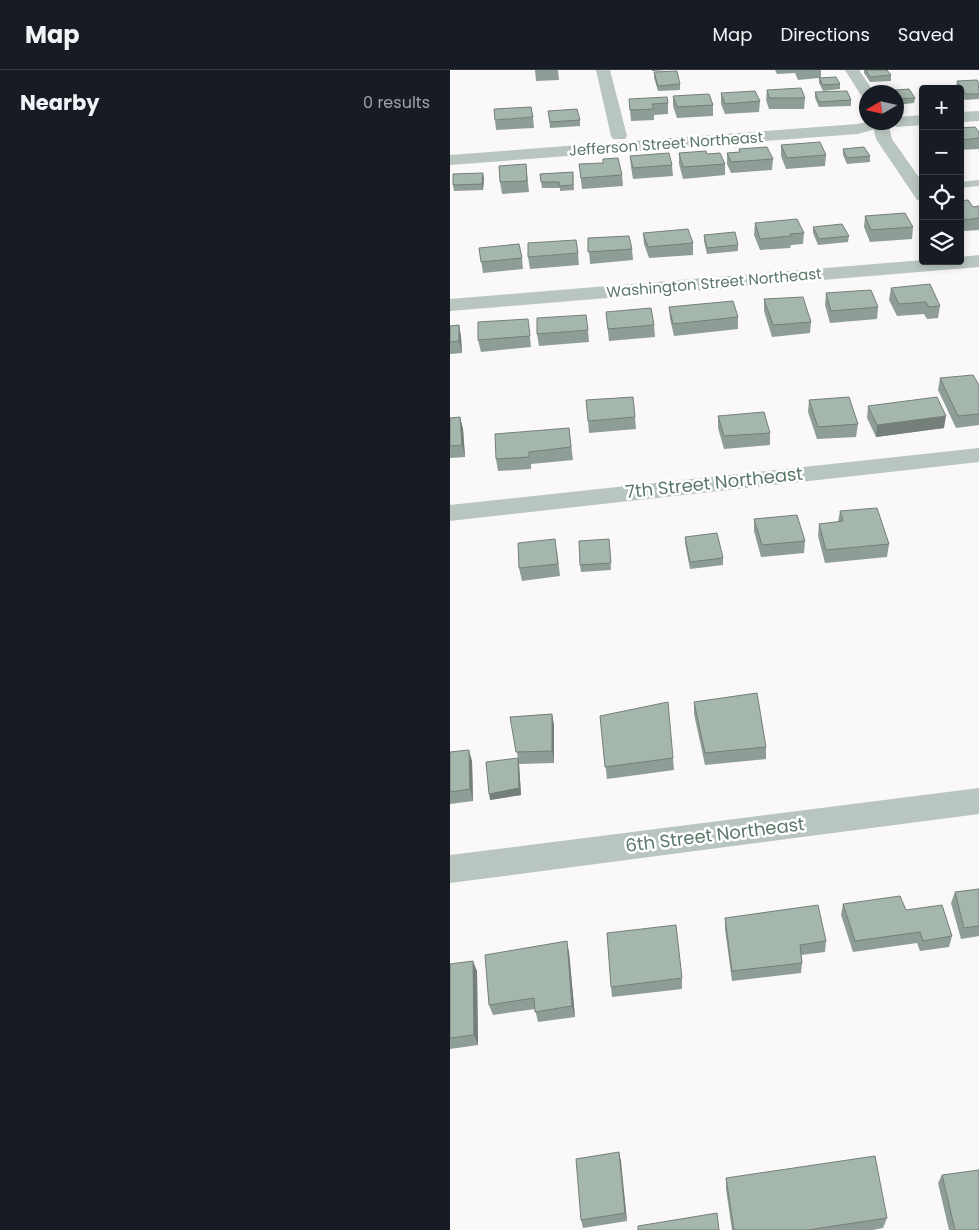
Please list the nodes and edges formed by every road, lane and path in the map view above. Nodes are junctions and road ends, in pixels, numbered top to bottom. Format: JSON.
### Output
{"nodes":[{"id":1,"x":603,"y":70,"type":"edge"},
{"id":2,"x":852,"y":70,"type":"edge"},
{"id":3,"x":861,"y":85,"type":"edge"},
{"id":4,"x":979,"y":116,"type":"edge"},
{"id":5,"x":964,"y":117,"type":"edge"},
{"id":6,"x":919,"y":120,"type":"edge"},
{"id":7,"x":859,"y":121,"type":"edge"},
{"id":8,"x":904,"y":121,"type":"edge"},
{"id":9,"x":859,"y":129,"type":"edge"},
{"id":10,"x":882,"y":130,"type":"edge"},
{"id":11,"x":619,"y":136,"type":"junction"},
{"id":12,"x":450,"y":148,"type":"edge"},
{"id":13,"x":450,"y":160,"type":"edge"},
{"id":14,"x":979,"y":183,"type":"edge"},
{"id":15,"x":964,"y":184,"type":"edge"},
{"id":16,"x":919,"y":188,"type":"edge"},
{"id":17,"x":969,"y":258,"type":"edge"},
{"id":18,"x":979,"y":282,"type":"edge"},
{"id":19,"x":450,"y":305,"type":"edge"},
{"id":20,"x":979,"y":455,"type":"edge"},
{"id":21,"x":450,"y":513,"type":"edge"},
{"id":22,"x":979,"y":801,"type":"edge"},
{"id":23,"x":450,"y":870,"type":"edge"}],
"edges":[{"from":1,"to":11,"type":"street"},
{"from":2,"to":3,"type":"street"},
{"from":4,"to":5,"type":"street"},
{"from":6,"to":8,"type":"street"},
{"from":7,"to":11,"type":"street","name":"Jefferson Street Northeast"},
{"from":9,"to":13,"type":"street","name":"Jefferson Street Northeast"},
{"from":10,"to":16,"type":"street"},
{"from":11,"to":12,"type":"street","name":"Jefferson Street Northeast"},
{"from":14,"to":15,"type":"lane"},
{"from":17,"to":18,"type":"street"},
{"from":17,"to":19,"type":"street","name":"Washington Street Northeast"},
{"from":20,"to":21,"type":"street","name":"7th Street Northeast"},
{"from":22,"to":23,"type":"street","name":"6th Street Northeast"}]}
